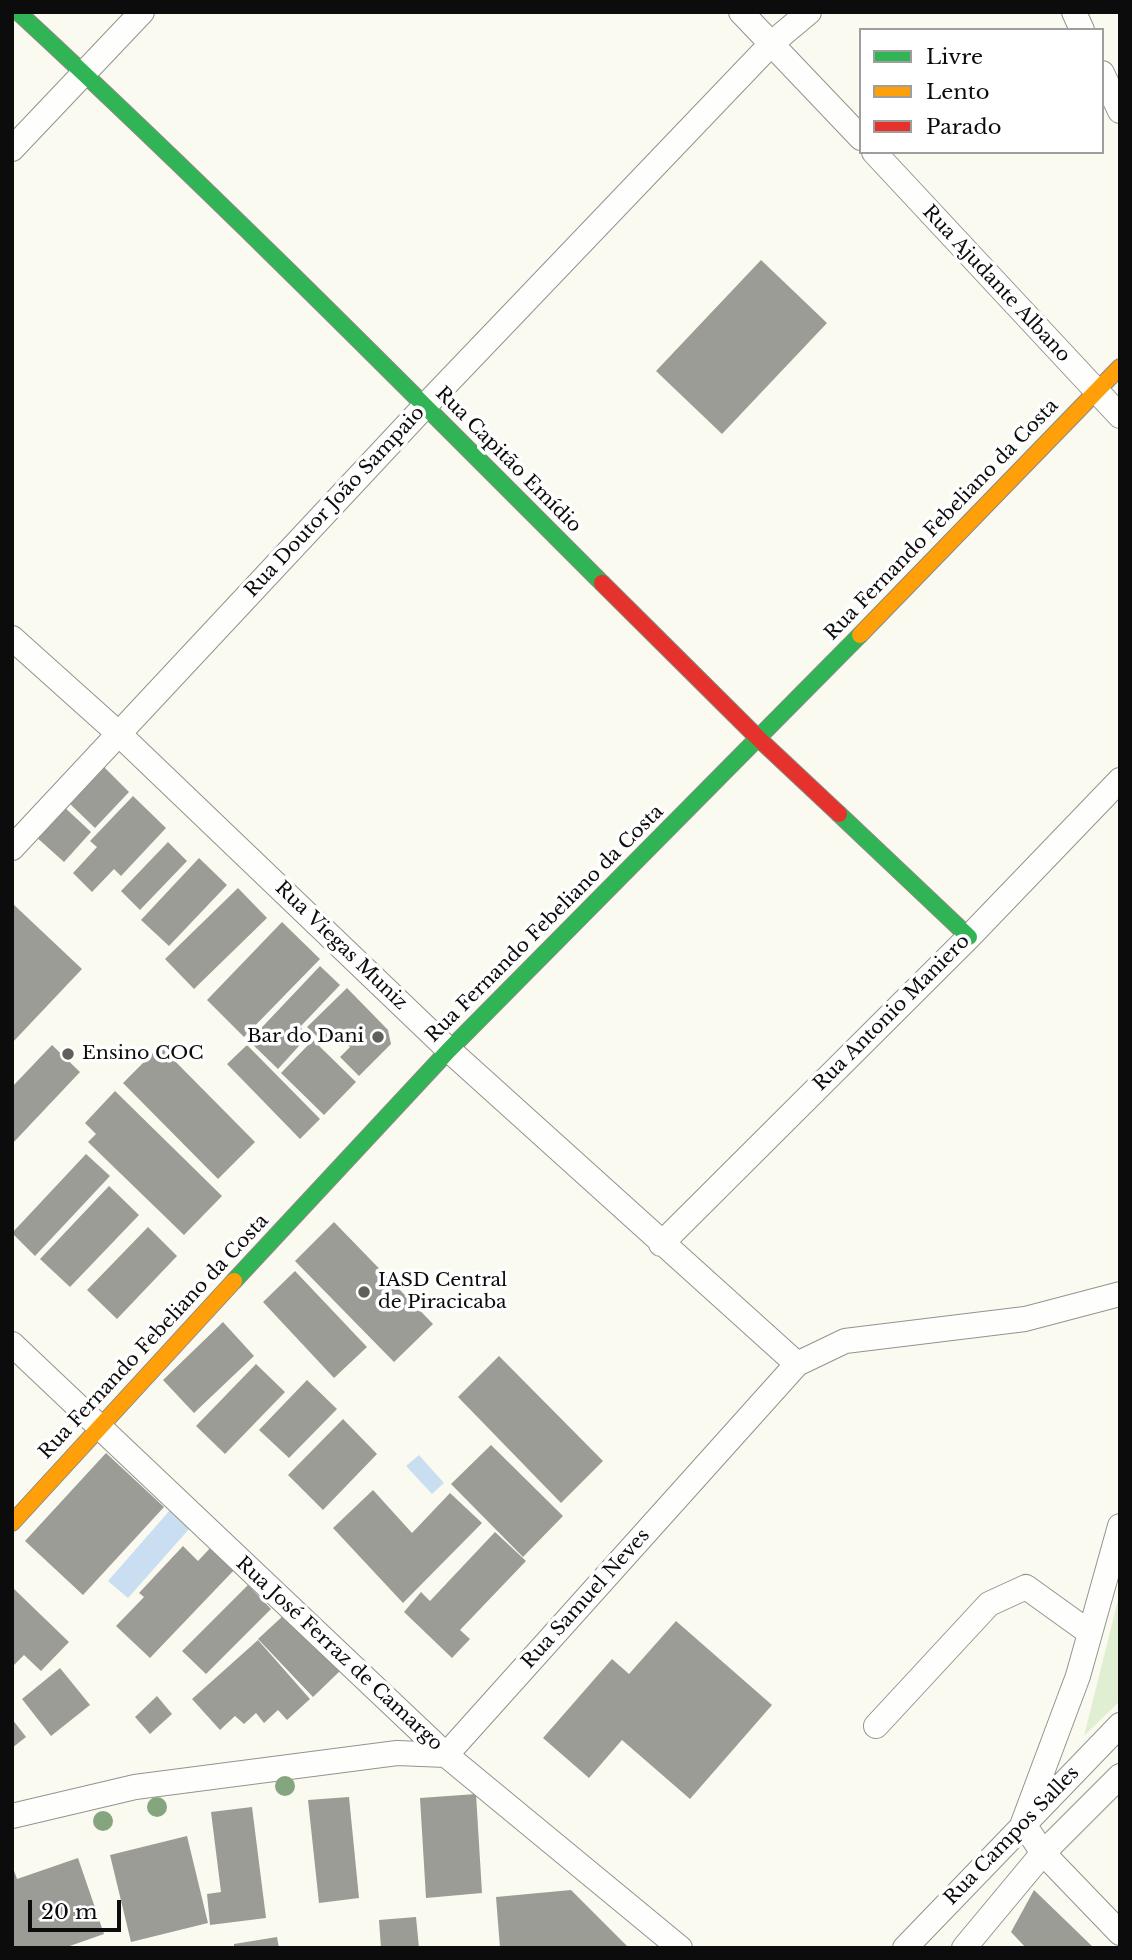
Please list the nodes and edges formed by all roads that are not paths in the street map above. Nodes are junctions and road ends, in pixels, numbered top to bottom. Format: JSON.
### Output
{"nodes":[{"id":1,"x":18,"y":12,"type":"edge"},
{"id":2,"x":142,"y":12,"type":"edge"},
{"id":3,"x":741,"y":12,"type":"edge"},
{"id":4,"x":809,"y":12,"type":"edge"},
{"id":5,"x":1074,"y":12,"type":"edge"},
{"id":6,"x":1081,"y":28,"type":"edge"},
{"id":7,"x":772,"y":43,"type":"junction"},
{"id":8,"x":85,"y":74,"type":"junction"},
{"id":9,"x":1104,"y":77,"type":"edge"},
{"id":10,"x":1120,"y":111,"type":"edge"},
{"id":11,"x":859,"y":136,"type":"edge"},
{"id":12,"x":12,"y":149,"type":"edge"},
{"id":13,"x":876,"y":154,"type":"edge"},
{"id":14,"x":1120,"y":367,"type":"edge"},
{"id":15,"x":1096,"y":391,"type":"junction"},
{"id":16,"x":425,"y":406,"type":"junction"},
{"id":17,"x":1120,"y":416,"type":"edge"},
{"id":18,"x":12,"y":638,"type":"edge"},
{"id":19,"x":119,"y":734,"type":"junction"},
{"id":20,"x":758,"y":739,"type":"junction"},
{"id":21,"x":1120,"y":780,"type":"edge"},
{"id":22,"x":12,"y":848,"type":"edge"},
{"id":23,"x":969,"y":937,"type":"junction"},
{"id":24,"x":449,"y":1050,"type":"junction"},
{"id":25,"x":661,"y":1244,"type":"junction"},
{"id":26,"x":1120,"y":1294,"type":"edge"},
{"id":27,"x":12,"y":1344,"type":"edge"},
{"id":28,"x":797,"y":1364,"type":"junction"},
{"id":29,"x":98,"y":1427,"type":"junction"},
{"id":30,"x":12,"y":1523,"type":"edge"},
{"id":31,"x":1120,"y":1526,"type":"edge"},
{"id":32,"x":1090,"y":1633,"type":"junction"},
{"id":33,"x":1120,"y":1725,"type":"edge"},
{"id":34,"x":876,"y":1726,"type":"dead end"},
{"id":35,"x":446,"y":1755,"type":"junction"},
{"id":36,"x":1120,"y":1776,"type":"edge"},
{"id":37,"x":12,"y":1816,"type":"edge"},
{"id":38,"x":1023,"y":1824,"type":"junction"},
{"id":39,"x":1043,"y":1853,"type":"junction"},
{"id":40,"x":1120,"y":1934,"type":"edge"},
{"id":41,"x":680,"y":1948,"type":"edge"},
{"id":42,"x":905,"y":1948,"type":"edge"},
{"id":43,"x":964,"y":1948,"type":"edge"}],
"edges":[{"from":1,"to":8,"type":"street","name":"Rua Capitão Emídio"},
{"from":2,"to":8,"type":"street"},
{"from":3,"to":7,"type":"street"},
{"from":4,"to":7,"type":"street","name":"Rua Doutor João Sampaio"},
{"from":5,"to":6,"type":"street"},
{"from":7,"to":11,"type":"street"},
{"from":7,"to":16,"type":"street","name":"Rua Doutor João Sampaio"},
{"from":8,"to":12,"type":"street"},
{"from":8,"to":16,"type":"street","name":"Rua Capitão Emídio"},
{"from":9,"to":10,"type":"street"},
{"from":13,"to":15,"type":"street","name":"Rua Ajudante Albano"},
{"from":14,"to":15,"type":"street","name":"Rua Fernando Febeliano da Costa"},
{"from":15,"to":17,"type":"street","name":"Rua Ajudante Albano"},
{"from":15,"to":20,"type":"street","name":"Rua Fernando Febeliano da Costa"},
{"from":16,"to":19,"type":"street","name":"Rua Doutor João Sampaio"},
{"from":16,"to":20,"type":"street","name":"Rua Capitão Emídio"},
{"from":18,"to":19,"type":"street","name":"Rua Viegas Muniz"},
{"from":19,"to":22,"type":"street","name":"Rua Doutor João Sampaio"},
{"from":19,"to":24,"type":"street","name":"Rua Viegas Muniz"},
{"from":20,"to":23,"type":"street","name":"Rua Capitão Emídio"},
{"from":20,"to":24,"type":"street","name":"Rua Fernando Febeliano da Costa"},
{"from":21,"to":23,"type":"street","name":"Rua Antonio Maniero"},
{"from":23,"to":25,"type":"street","name":"Rua Antonio Maniero"},
{"from":24,"to":25,"type":"street","name":"Rua Viegas Muniz"},
{"from":24,"to":29,"type":"street","name":"Rua Fernando Febeliano da Costa"},
{"from":25,"to":28,"type":"street","name":"Rua Viegas Muniz"},
{"from":26,"to":28,"type":"street","name":"Rua Samuel Neves"},
{"from":27,"to":29,"type":"street","name":"Rua José Ferraz de Camargo"},
{"from":28,"to":35,"type":"street","name":"Rua Samuel Neves"},
{"from":29,"to":30,"type":"street","name":"Rua Fernando Febeliano da Costa"},
{"from":29,"to":35,"type":"street","name":"Rua José Ferraz de Camargo"},
{"from":31,"to":32,"type":"street"},
{"from":32,"to":34,"type":"street"},
{"from":32,"to":38,"type":"street"},
{"from":33,"to":38,"type":"street","name":"Rua Campos Salles"},
{"from":35,"to":37,"type":"street"},
{"from":35,"to":41,"type":"street","name":"Rua José Ferraz de Camargo"},
{"from":36,"to":39,"type":"street","name":"Rua Campos Salles"},
{"from":38,"to":39,"type":"street"},
{"from":38,"to":42,"type":"street","name":"Rua Campos Salles"},
{"from":39,"to":40,"type":"street"},
{"from":39,"to":43,"type":"street","name":"Rua Campos Salles"}]}
